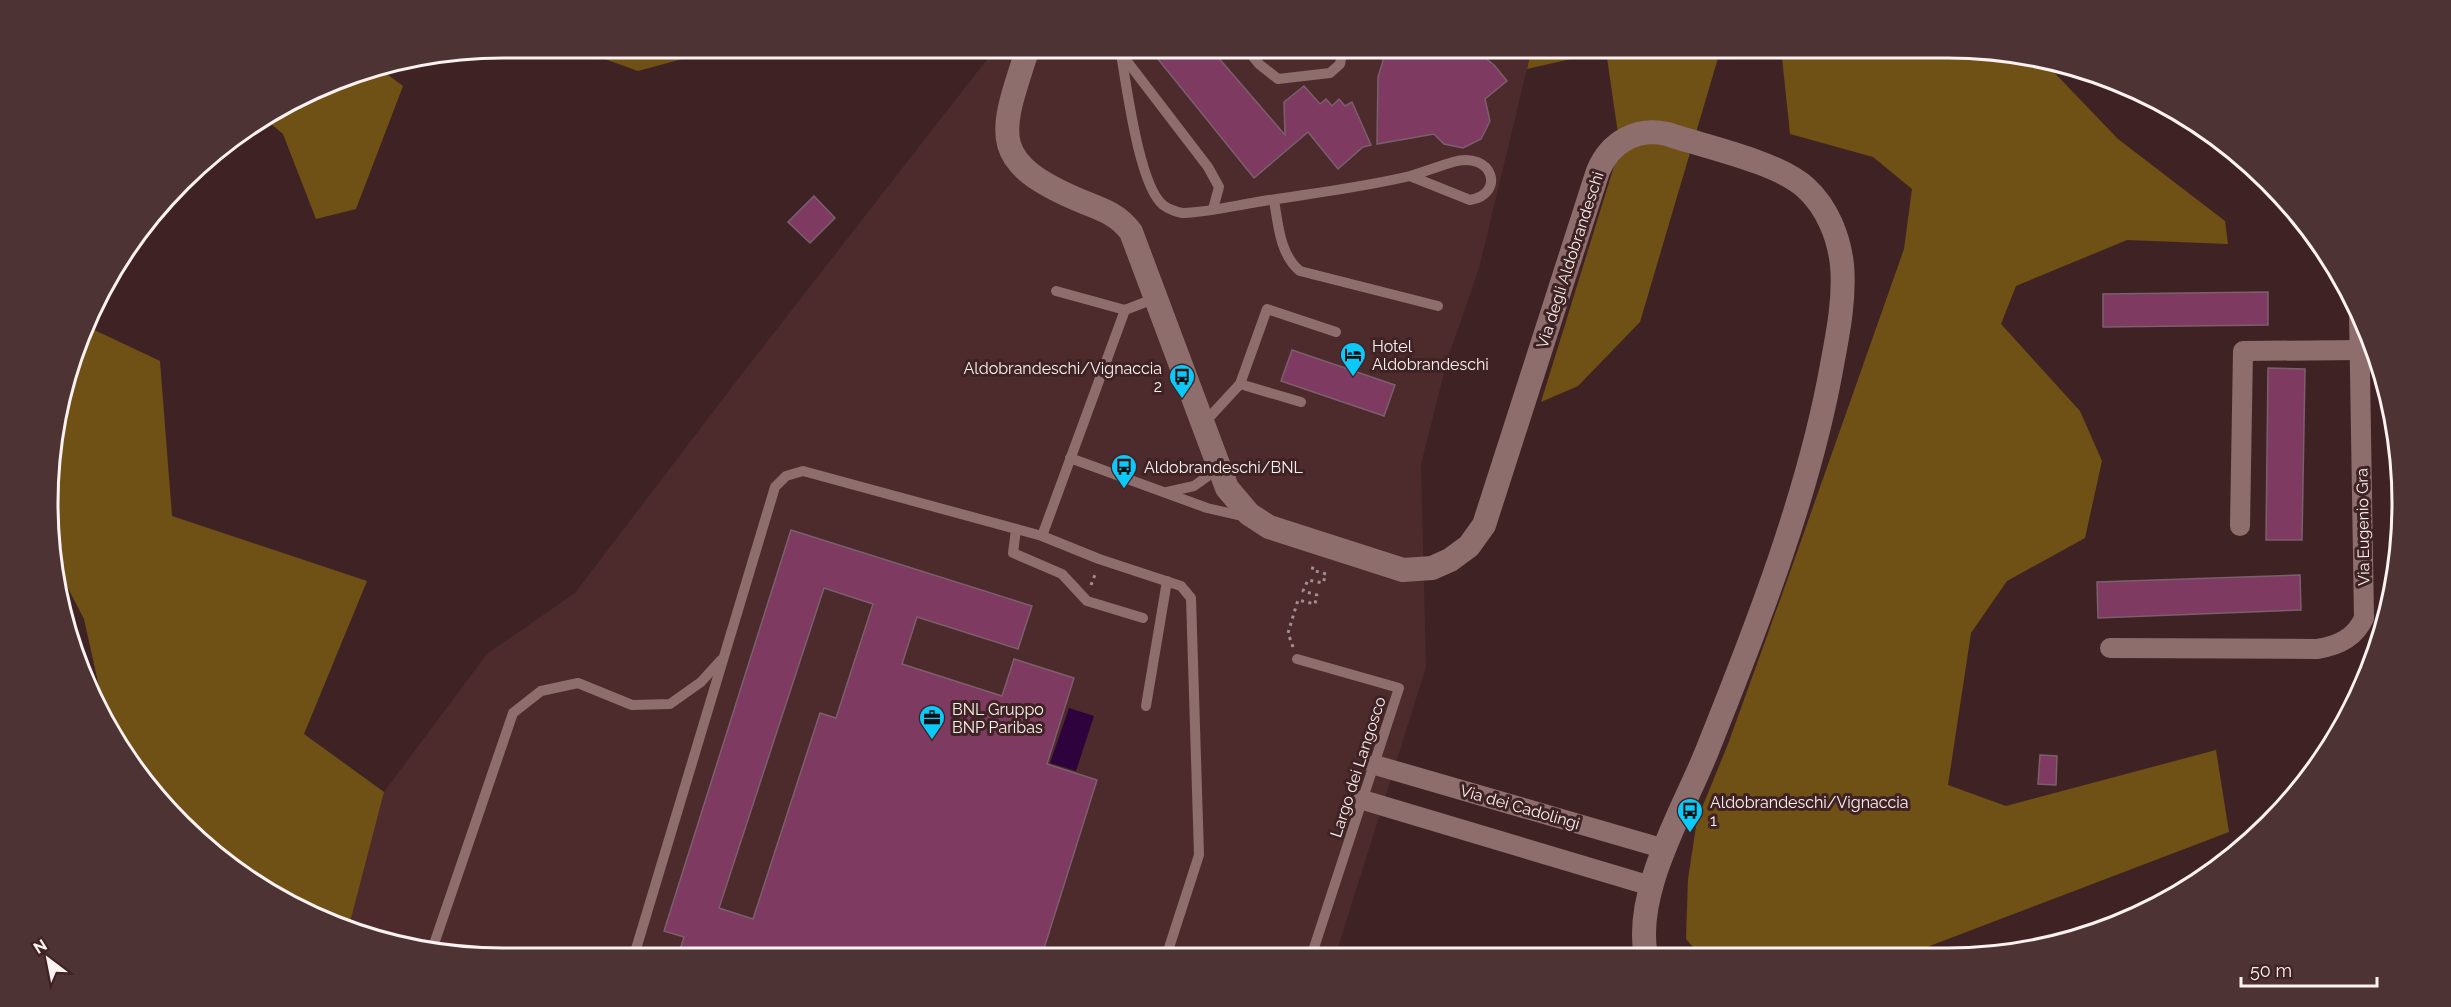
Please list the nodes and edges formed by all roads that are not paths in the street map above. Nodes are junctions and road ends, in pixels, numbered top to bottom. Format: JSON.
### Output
{"nodes":[{"id":1,"x":1025,"y":58,"type":"edge"},
{"id":2,"x":1121,"y":58,"type":"edge"},
{"id":3,"x":1125,"y":58,"type":"edge"},
{"id":4,"x":1254,"y":58,"type":"edge"},
{"id":5,"x":1341,"y":58,"type":"edge"},
{"id":6,"x":1410,"y":176,"type":"junction"},
{"id":7,"x":1274,"y":200,"type":"junction"},
{"id":8,"x":1213,"y":209,"type":"junction"},
{"id":9,"x":1056,"y":291,"type":"dead end"},
{"id":10,"x":1156,"y":297,"type":"junction"},
{"id":11,"x":1438,"y":306,"type":"dead end"},
{"id":12,"x":1125,"y":310,"type":"junction"},
{"id":13,"x":1336,"y":332,"type":"dead end"},
{"id":14,"x":2360,"y":335,"type":"edge"},
{"id":15,"x":2360,"y":350,"type":"junction"},
{"id":16,"x":1240,"y":384,"type":"junction"},
{"id":17,"x":1301,"y":402,"type":"dead end"},
{"id":18,"x":1202,"y":426,"type":"junction"},
{"id":19,"x":1070,"y":458,"type":"junction"},
{"id":20,"x":1219,"y":468,"type":"junction"},
{"id":21,"x":1166,"y":492,"type":"junction"},
{"id":22,"x":1255,"y":519,"type":"junction"},
{"id":23,"x":2240,"y":526,"type":"dead end"},
{"id":24,"x":1016,"y":529,"type":"junction"},
{"id":25,"x":1042,"y":536,"type":"junction"},
{"id":26,"x":1167,"y":581,"type":"junction"},
{"id":27,"x":1143,"y":618,"type":"dead end"},
{"id":28,"x":2110,"y":648,"type":"dead end"},
{"id":29,"x":724,"y":657,"type":"junction"},
{"id":30,"x":1297,"y":658,"type":"dead end"},
{"id":31,"x":1146,"y":706,"type":"dead end"},
{"id":32,"x":1375,"y":765,"type":"junction"},
{"id":33,"x":1363,"y":800,"type":"junction"},
{"id":34,"x":1665,"y":849,"type":"junction"},
{"id":35,"x":1651,"y":886,"type":"junction"},
{"id":36,"x":434,"y":943,"type":"edge"},
{"id":37,"x":636,"y":948,"type":"edge"},
{"id":38,"x":1169,"y":948,"type":"edge"},
{"id":39,"x":1314,"y":948,"type":"edge"},
{"id":40,"x":1645,"y":948,"type":"edge"}],
"edges":[{"from":1,"to":10,"type":"street","name":"Via degli Aldobrandeschi"},
{"from":2,"to":8,"type":"lane"},
{"from":3,"to":8,"type":"lane"},
{"from":4,"to":5,"type":"lane"},
{"from":6,"to":6,"type":"lane"},
{"from":6,"to":7,"type":"lane"},
{"from":7,"to":8,"type":"lane"},
{"from":7,"to":11,"type":"lane"},
{"from":9,"to":12,"type":"lane"},
{"from":10,"to":12,"type":"lane"},
{"from":10,"to":18,"type":"street","name":"Via degli Aldobrandeschi"},
{"from":12,"to":19,"type":"lane"},
{"from":13,"to":16,"type":"lane"},
{"from":14,"to":15,"type":"street","name":"Via Eugenio Gra"},
{"from":15,"to":23,"type":"street"},
{"from":15,"to":28,"type":"street","name":"Via Eugenio Gra"},
{"from":16,"to":17,"type":"lane"},
{"from":16,"to":18,"type":"lane"},
{"from":18,"to":20,"type":"street","name":"Via degli Aldobrandeschi"},
{"from":19,"to":21,"type":"lane"},
{"from":19,"to":25,"type":"lane"},
{"from":20,"to":21,"type":"lane"},
{"from":20,"to":22,"type":"street","name":"Via degli Aldobrandeschi"},
{"from":21,"to":22,"type":"lane"},
{"from":22,"to":34,"type":"street","name":"Via degli Aldobrandeschi"},
{"from":24,"to":25,"type":"lane"},
{"from":24,"to":27,"type":"lane"},
{"from":24,"to":29,"type":"lane"},
{"from":25,"to":26,"type":"lane"},
{"from":26,"to":31,"type":"lane"},
{"from":26,"to":38,"type":"lane"},
{"from":29,"to":36,"type":"lane"},
{"from":29,"to":37,"type":"lane"},
{"from":30,"to":32,"type":"lane","name":"Largo dei Langosco"},
{"from":32,"to":33,"type":"lane","name":"Largo dei Langosco"},
{"from":32,"to":34,"type":"street","name":"Via dei Cadolingi"},
{"from":33,"to":35,"type":"street"},
{"from":33,"to":39,"type":"lane","name":"Largo dei Langosco"},
{"from":34,"to":35,"type":"street","name":"Via degli Aldobrandeschi"},
{"from":35,"to":40,"type":"street","name":"Via degli Aldobrandeschi"}]}
